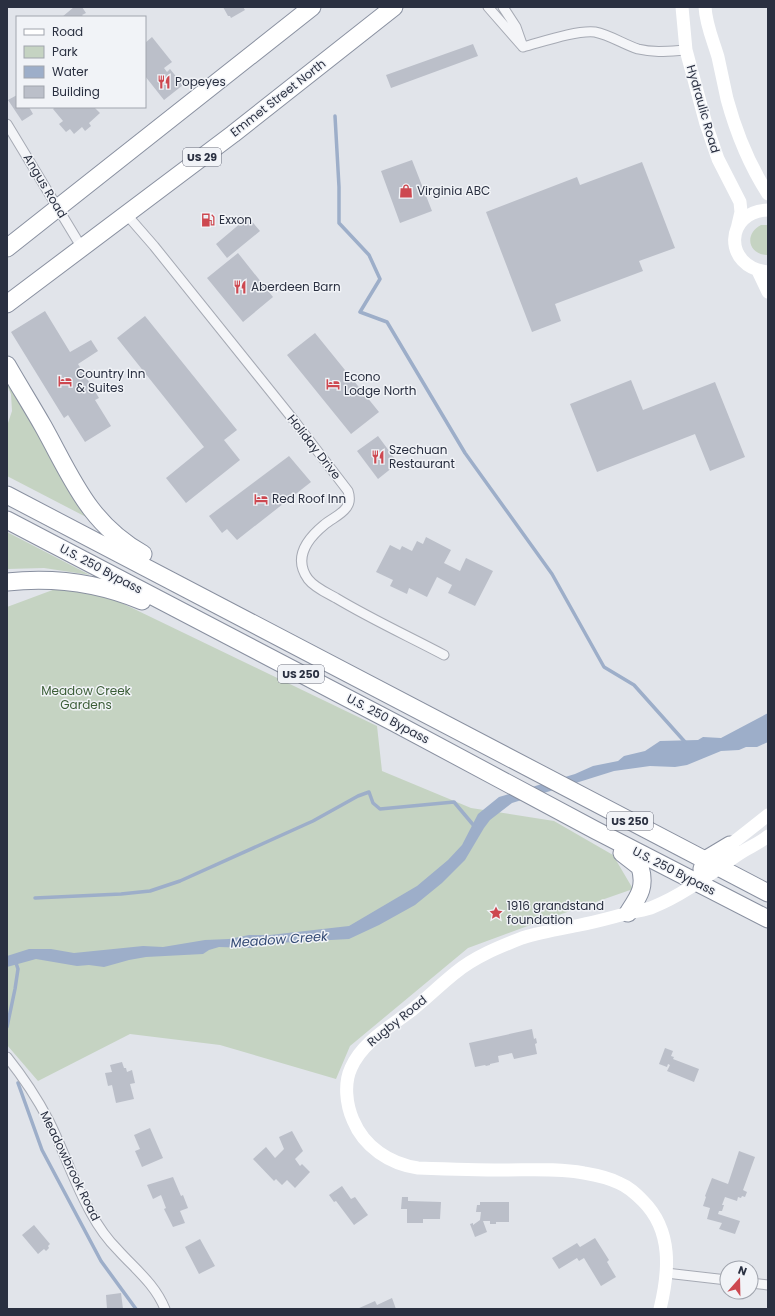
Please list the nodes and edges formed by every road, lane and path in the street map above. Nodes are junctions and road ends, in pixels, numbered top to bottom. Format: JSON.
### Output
{"nodes":[{"id":1,"x":312,"y":7,"type":"edge"},
{"id":2,"x":394,"y":7,"type":"edge"},
{"id":3,"x":488,"y":7,"type":"edge"},
{"id":4,"x":503,"y":7,"type":"edge"},
{"id":5,"x":682,"y":7,"type":"edge"},
{"id":6,"x":705,"y":7,"type":"edge"},
{"id":7,"x":523,"y":47,"type":"junction"},
{"id":8,"x":686,"y":50,"type":"junction"},
{"id":9,"x":7,"y":124,"type":"edge"},
{"id":10,"x":768,"y":194,"type":"edge"},
{"id":11,"x":59,"y":208,"type":"junction"},
{"id":12,"x":768,"y":210,"type":"edge"},
{"id":13,"x":126,"y":215,"type":"junction"},
{"id":14,"x":737,"y":230,"type":"junction"},
{"id":15,"x":7,"y":248,"type":"edge"},
{"id":16,"x":82,"y":248,"type":"junction"},
{"id":17,"x":763,"y":272,"type":"edge"},
{"id":18,"x":768,"y":292,"type":"edge"},
{"id":19,"x":7,"y":304,"type":"edge"},
{"id":20,"x":7,"y":365,"type":"edge"},
{"id":21,"x":7,"y":495,"type":"edge"},
{"id":22,"x":7,"y":520,"type":"edge"},
{"id":23,"x":7,"y":582,"type":"edge"},
{"id":24,"x":188,"y":615,"type":"junction"},
{"id":25,"x":270,"y":633,"type":"junction"},
{"id":26,"x":444,"y":655,"type":"dead end"},
{"id":27,"x":768,"y":815,"type":"edge"},
{"id":28,"x":595,"y":830,"type":"junction"},
{"id":29,"x":768,"y":836,"type":"edge"},
{"id":30,"x":730,"y":845,"type":"joint"},
{"id":31,"x":705,"y":860,"type":"junction"},
{"id":32,"x":720,"y":868,"type":"junction"},
{"id":33,"x":697,"y":882,"type":"junction"},
{"id":34,"x":768,"y":893,"type":"edge"},
{"id":35,"x":628,"y":913,"type":"junction"},
{"id":36,"x":768,"y":919,"type":"edge"},
{"id":37,"x":7,"y":1057,"type":"edge"},
{"id":38,"x":666,"y":1273,"type":"junction"},
{"id":39,"x":719,"y":1279,"type":"edge"},
{"id":40,"x":165,"y":1309,"type":"edge"},
{"id":41,"x":660,"y":1309,"type":"edge"}],
"edges":[{"from":1,"to":11,"type":"highway"},
{"from":2,"to":13,"type":"highway","name":"Emmet Street North","number":"US 29"},
{"from":3,"to":7,"type":"street"},
{"from":4,"to":7,"type":"street"},
{"from":5,"to":8,"type":"street","name":"Hydraulic Road"},
{"from":6,"to":10,"type":"street"},
{"from":7,"to":8,"type":"street"},
{"from":8,"to":14,"type":"street","name":"Hydraulic Road"},
{"from":9,"to":11,"type":"street","name":"Angus Road"},
{"from":11,"to":15,"type":"highway"},
{"from":11,"to":16,"type":"street","name":"Angus Road"},
{"from":12,"to":14,"type":"street"},
{"from":13,"to":16,"type":"highway","name":"Emmet Street North","number":"US 29"},
{"from":13,"to":26,"type":"street","name":"Holiday Drive"},
{"from":14,"to":17,"type":"street","name":"Hydraulic Road"},
{"from":16,"to":19,"type":"highway","name":"Emmet Street North","number":"US 29"},
{"from":17,"to":18,"type":"street","name":"Hydraulic Road"},
{"from":20,"to":25,"type":"highway"},
{"from":21,"to":25,"type":"highway","name":"U.S. 250 Bypass","number":"US 250"},
{"from":22,"to":24,"type":"highway","name":"U.S. 250 Bypass","number":"US 250"},
{"from":23,"to":24,"type":"highway"},
{"from":24,"to":28,"type":"highway","name":"U.S. 250 Bypass","number":"US 250"},
{"from":25,"to":31,"type":"highway","name":"U.S. 250 Bypass","number":"US 250"},
{"from":27,"to":30,"type":"street"},
{"from":28,"to":33,"type":"highway","name":"U.S. 250 Bypass","number":"US 250"},
{"from":28,"to":35,"type":"highway"},
{"from":29,"to":32,"type":"street"},
{"from":30,"to":31,"type":"highway"},
{"from":31,"to":32,"type":"highway","number":"US 250"},
{"from":31,"to":33,"type":"highway"},
{"from":32,"to":33,"type":"street"},
{"from":32,"to":34,"type":"highway","name":"U.S. 250 Bypass","number":"US 250"},
{"from":33,"to":35,"type":"street","name":"Rugby Road"},
{"from":33,"to":36,"type":"highway","name":"U.S. 250 Bypass","number":"US 250"},
{"from":35,"to":38,"type":"street","name":"Rugby Road"},
{"from":37,"to":40,"type":"street","name":"Meadowbrook Road"},
{"from":38,"to":39,"type":"street"},
{"from":38,"to":41,"type":"street","name":"Rugby Road"}]}
